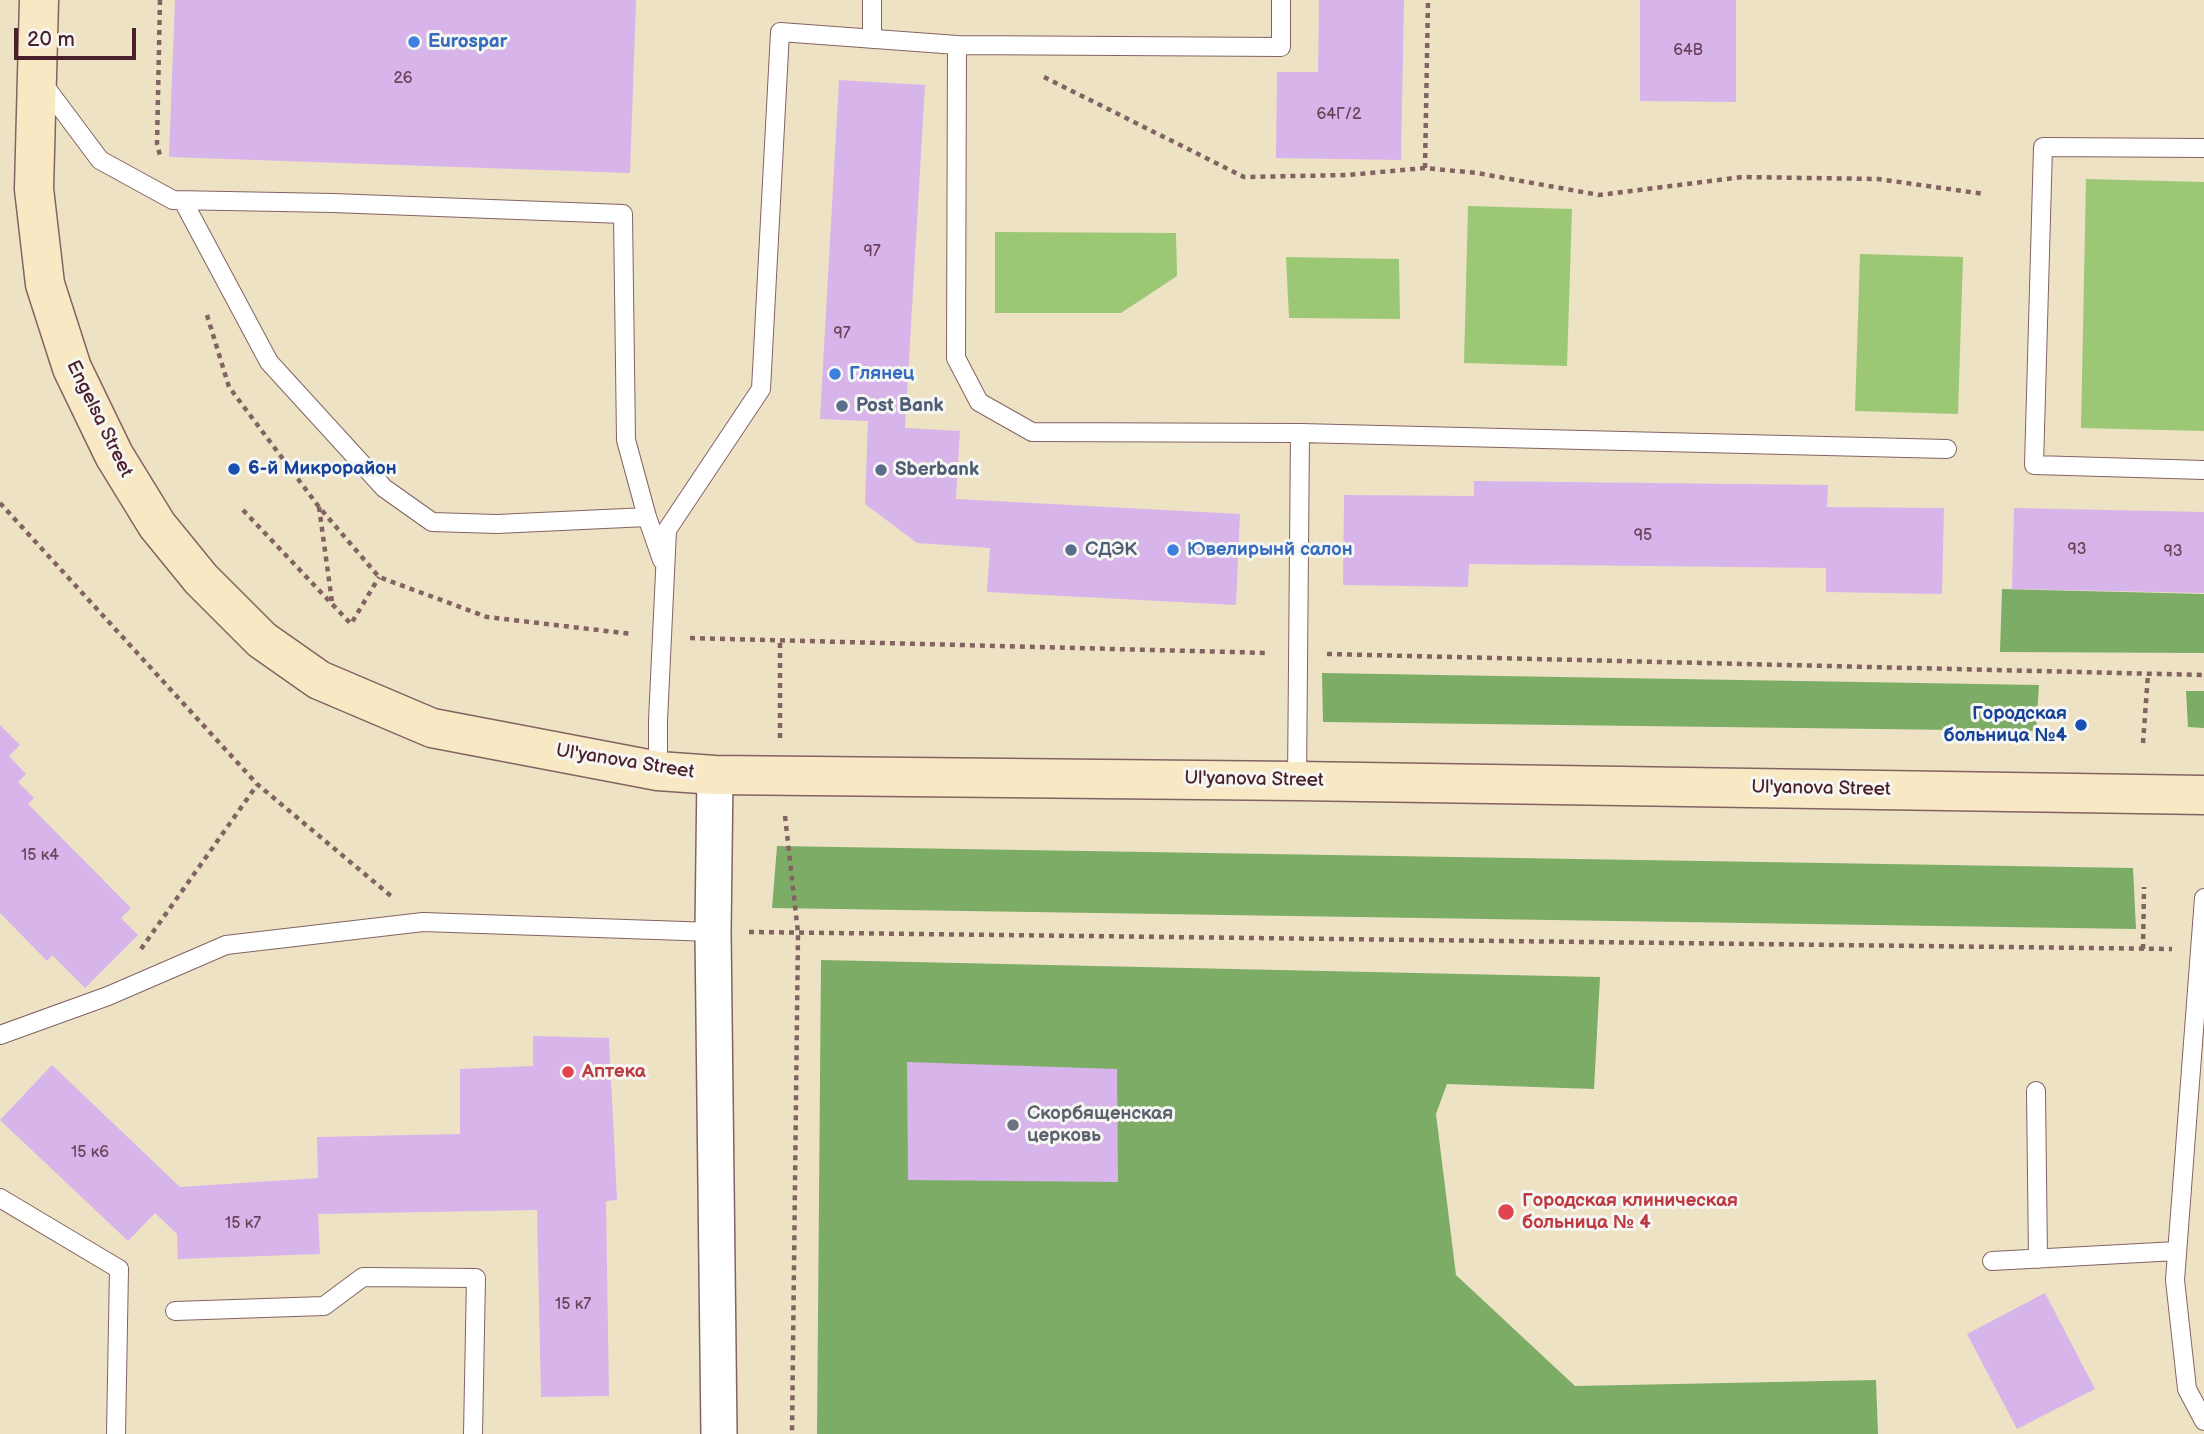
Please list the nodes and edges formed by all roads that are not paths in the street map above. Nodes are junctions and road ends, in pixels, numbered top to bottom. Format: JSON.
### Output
{"nodes":[{"id":1,"x":39,"y":0,"type":"edge"},
{"id":2,"x":872,"y":0,"type":"edge"},
{"id":3,"x":1281,"y":0,"type":"edge"},
{"id":4,"x":872,"y":39,"type":"junction"},
{"id":5,"x":957,"y":44,"type":"junction"},
{"id":6,"x":38,"y":77,"type":"junction"},
{"id":7,"x":2204,"y":148,"type":"edge"},
{"id":8,"x":178,"y":200,"type":"junction"},
{"id":9,"x":1300,"y":433,"type":"junction"},
{"id":10,"x":1947,"y":449,"type":"dead end"},
{"id":11,"x":2204,"y":470,"type":"edge"},
{"id":12,"x":647,"y":517,"type":"junction"},
{"id":13,"x":666,"y":570,"type":"junction"},
{"id":14,"x":319,"y":680,"type":"joint"},
{"id":15,"x":658,"y":771,"type":"junction"},
{"id":16,"x":715,"y":775,"type":"junction"},
{"id":17,"x":1297,"y":781,"type":"junction"},
{"id":18,"x":2204,"y":795,"type":"edge"},
{"id":19,"x":2204,"y":898,"type":"edge"},
{"id":20,"x":2203,"y":930,"type":"edge"},
{"id":21,"x":713,"y":932,"type":"junction"},
{"id":22,"x":0,"y":1035,"type":"edge"},
{"id":23,"x":2036,"y":1091,"type":"dead end"},
{"id":24,"x":0,"y":1198,"type":"edge"},
{"id":25,"x":2178,"y":1251,"type":"junction"},
{"id":26,"x":2038,"y":1259,"type":"junction"},
{"id":27,"x":1992,"y":1261,"type":"dead end"},
{"id":28,"x":175,"y":1311,"type":"dead end"},
{"id":29,"x":2204,"y":1420,"type":"edge"},
{"id":30,"x":117,"y":1434,"type":"edge"},
{"id":31,"x":473,"y":1434,"type":"edge"},
{"id":32,"x":719,"y":1434,"type":"edge"}],
"edges":[{"from":1,"to":6,"type":"main road","name":"Engelsa Street"},
{"from":2,"to":4,"type":"lane"},
{"from":3,"to":5,"type":"lane"},
{"from":4,"to":5,"type":"lane"},
{"from":4,"to":13,"type":"lane"},
{"from":5,"to":9,"type":"lane"},
{"from":6,"to":8,"type":"lane"},
{"from":6,"to":14,"type":"main road","name":"Engelsa Street"},
{"from":7,"to":11,"type":"lane"},
{"from":8,"to":12,"type":"lane"},
{"from":8,"to":12,"type":"lane"},
{"from":9,"to":10,"type":"lane"},
{"from":9,"to":17,"type":"lane"},
{"from":12,"to":13,"type":"lane"},
{"from":13,"to":15,"type":"lane"},
{"from":14,"to":15,"type":"main road","name":"Ul'yanova Street"},
{"from":15,"to":16,"type":"main road","name":"Ul'yanova Street"},
{"from":16,"to":17,"type":"main road","name":"Ul'yanova Street"},
{"from":16,"to":21,"type":"street"},
{"from":17,"to":18,"type":"main road","name":"Ul'yanova Street"},
{"from":19,"to":20,"type":"lane"},
{"from":20,"to":25,"type":"lane"},
{"from":21,"to":22,"type":"lane"},
{"from":21,"to":32,"type":"street"},
{"from":23,"to":26,"type":"lane"},
{"from":24,"to":30,"type":"lane"},
{"from":25,"to":26,"type":"lane"},
{"from":25,"to":29,"type":"lane"},
{"from":26,"to":27,"type":"lane"},
{"from":28,"to":31,"type":"lane"}]}
